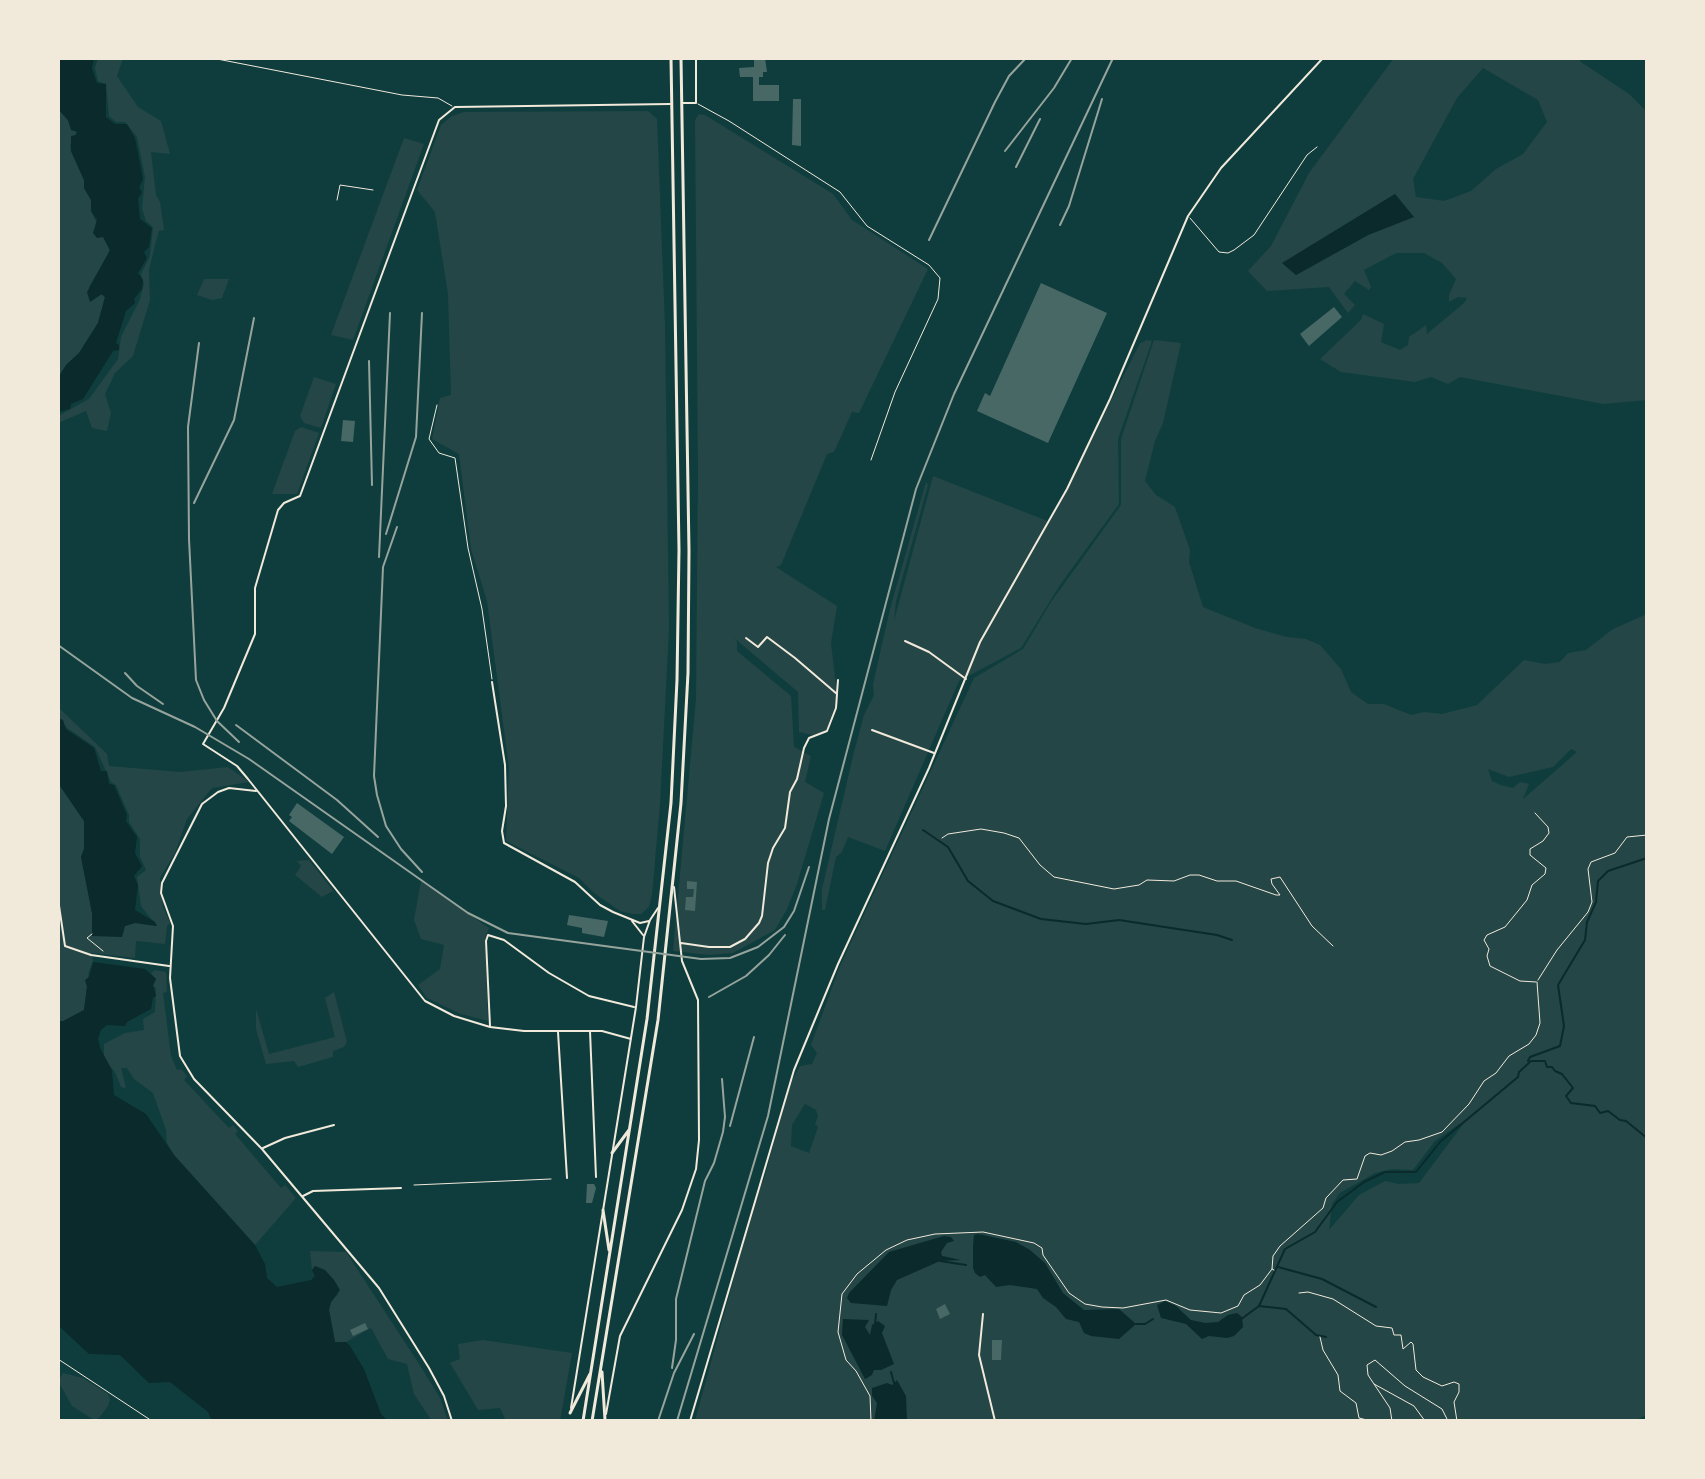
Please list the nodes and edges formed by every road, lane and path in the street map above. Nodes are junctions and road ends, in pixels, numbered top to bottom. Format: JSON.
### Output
{"nodes":[{"id":1,"x":212,"y":58,"type":"edge"},
{"id":2,"x":671,"y":58,"type":"edge"},
{"id":3,"x":681,"y":58,"type":"edge"},
{"id":4,"x":696,"y":58,"type":"edge"},
{"id":5,"x":1323,"y":58,"type":"edge"},
{"id":6,"x":682,"y":103,"type":"junction"},
{"id":7,"x":696,"y":103,"type":"junction"},
{"id":8,"x":672,"y":104,"type":"junction"},
{"id":9,"x":455,"y":107,"type":"junction"},
{"id":10,"x":1317,"y":147,"type":"dead end"},
{"id":11,"x":373,"y":190,"type":"dead end"},
{"id":12,"x":337,"y":200,"type":"dead end"},
{"id":13,"x":1188,"y":216,"type":"junction"},
{"id":14,"x":437,"y":405,"type":"dead end"},
{"id":15,"x":871,"y":460,"type":"dead end"},
{"id":16,"x":746,"y":638,"type":"dead end"},
{"id":17,"x":905,"y":641,"type":"dead end"},
{"id":18,"x":966,"y":679,"type":"junction"},
{"id":19,"x":838,"y":680,"type":"dead end"},
{"id":20,"x":492,"y":682,"type":"joint"},
{"id":21,"x":837,"y":694,"type":"junction"},
{"id":22,"x":872,"y":730,"type":"dead end"},
{"id":23,"x":935,"y":754,"type":"junction"},
{"id":24,"x":258,"y":791,"type":"junction"},
{"id":25,"x":1535,"y":813,"type":"dead end"},
{"id":26,"x":1647,"y":835,"type":"edge"},
{"id":27,"x":942,"y":838,"type":"dead end"},
{"id":28,"x":673,"y":886,"type":"junction"},
{"id":29,"x":58,"y":899,"type":"edge"},
{"id":30,"x":661,"y":904,"type":"junction"},
{"id":31,"x":632,"y":920,"type":"junction"},
{"id":32,"x":650,"y":920,"type":"junction"},
{"id":33,"x":92,"y":934,"type":"dead end"},
{"id":34,"x":644,"y":937,"type":"junction"},
{"id":35,"x":680,"y":943,"type":"junction"},
{"id":36,"x":1333,"y":946,"type":"dead end"},
{"id":37,"x":111,"y":957,"type":"junction"},
{"id":38,"x":170,"y":966,"type":"junction"},
{"id":39,"x":1537,"y":982,"type":"junction"},
{"id":40,"x":636,"y":1007,"type":"junction"},
{"id":41,"x":490,"y":1027,"type":"junction"},
{"id":42,"x":558,"y":1031,"type":"junction"},
{"id":43,"x":590,"y":1031,"type":"junction"},
{"id":44,"x":631,"y":1039,"type":"junction"},
{"id":45,"x":334,"y":1125,"type":"dead end"},
{"id":46,"x":631,"y":1126,"type":"junction"},
{"id":47,"x":262,"y":1149,"type":"junction"},
{"id":48,"x":612,"y":1153,"type":"junction"},
{"id":49,"x":596,"y":1177,"type":"dead end"},
{"id":50,"x":567,"y":1178,"type":"dead end"},
{"id":51,"x":551,"y":1179,"type":"dead end"},
{"id":52,"x":414,"y":1185,"type":"dead end"},
{"id":53,"x":401,"y":1188,"type":"dead end"},
{"id":54,"x":302,"y":1196,"type":"junction"},
{"id":55,"x":603,"y":1210,"type":"junction"},
{"id":56,"x":610,"y":1253,"type":"junction"},
{"id":57,"x":1299,"y":1293,"type":"dead end"},
{"id":58,"x":983,"y":1314,"type":"dead end"},
{"id":59,"x":1320,"y":1337,"type":"dead end"},
{"id":60,"x":58,"y":1359,"type":"edge"},
{"id":61,"x":601,"y":1365,"type":"junction"},
{"id":62,"x":592,"y":1367,"type":"junction"},
{"id":63,"x":1374,"y":1384,"type":"junction"},
{"id":64,"x":570,"y":1413,"type":"joint"},
{"id":65,"x":605,"y":1420,"type":"edge"},
{"id":66,"x":152,"y":1421,"type":"edge"},
{"id":67,"x":452,"y":1421,"type":"edge"},
{"id":68,"x":583,"y":1421,"type":"edge"},
{"id":69,"x":592,"y":1421,"type":"edge"},
{"id":70,"x":690,"y":1421,"type":"edge"},
{"id":71,"x":871,"y":1421,"type":"edge"},
{"id":72,"x":995,"y":1421,"type":"edge"},
{"id":73,"x":1371,"y":1421,"type":"edge"},
{"id":74,"x":1392,"y":1421,"type":"edge"},
{"id":75,"x":1425,"y":1421,"type":"edge"},
{"id":76,"x":1448,"y":1421,"type":"edge"},
{"id":77,"x":1457,"y":1421,"type":"edge"}],
"edges":[{"from":1,"to":9,"type":"lane"},
{"from":2,"to":8,"type":"highway"},
{"from":3,"to":6,"type":"highway"},
{"from":4,"to":7,"type":"street"},
{"from":5,"to":13,"type":"street"},
{"from":6,"to":7,"type":"street"},
{"from":6,"to":28,"type":"highway"},
{"from":7,"to":15,"type":"lane"},
{"from":8,"to":9,"type":"street"},
{"from":8,"to":30,"type":"highway"},
{"from":9,"to":24,"type":"street"},
{"from":10,"to":13,"type":"lane"},
{"from":11,"to":12,"type":"lane"},
{"from":13,"to":18,"type":"street"},
{"from":14,"to":20,"type":"lane"},
{"from":16,"to":21,"type":"street"},
{"from":17,"to":18,"type":"street"},
{"from":18,"to":23,"type":"street"},
{"from":19,"to":21,"type":"street"},
{"from":20,"to":31,"type":"street"},
{"from":21,"to":35,"type":"street"},
{"from":22,"to":23,"type":"street"},
{"from":23,"to":70,"type":"street"},
{"from":24,"to":38,"type":"street"},
{"from":24,"to":41,"type":"street"},
{"from":25,"to":39,"type":"path"},
{"from":26,"to":39,"type":"path"},
{"from":27,"to":36,"type":"path"},
{"from":28,"to":35,"type":"street"},
{"from":28,"to":61,"type":"highway"},
{"from":29,"to":37,"type":"street"},
{"from":30,"to":32,"type":"street"},
{"from":30,"to":46,"type":"highway"},
{"from":31,"to":32,"type":"street"},
{"from":31,"to":34,"type":"street"},
{"from":32,"to":34,"type":"street"},
{"from":33,"to":37,"type":"path"},
{"from":34,"to":40,"type":"street"},
{"from":35,"to":65,"type":"street"},
{"from":37,"to":38,"type":"street"},
{"from":38,"to":47,"type":"street"},
{"from":39,"to":71,"type":"path"},
{"from":40,"to":41,"type":"street"},
{"from":40,"to":44,"type":"street"},
{"from":41,"to":42,"type":"street"},
{"from":42,"to":43,"type":"street"},
{"from":42,"to":50,"type":"street"},
{"from":43,"to":44,"type":"street"},
{"from":43,"to":49,"type":"street"},
{"from":44,"to":48,"type":"street"},
{"from":45,"to":47,"type":"street"},
{"from":46,"to":48,"type":"highway"},
{"from":46,"to":56,"type":"highway"},
{"from":47,"to":54,"type":"street"},
{"from":48,"to":55,"type":"street"},
{"from":51,"to":52,"type":"lane"},
{"from":53,"to":54,"type":"street"},
{"from":54,"to":67,"type":"street"},
{"from":55,"to":56,"type":"highway"},
{"from":55,"to":64,"type":"street"},
{"from":56,"to":62,"type":"highway"},
{"from":57,"to":77,"type":"path"},
{"from":58,"to":72,"type":"street"},
{"from":59,"to":73,"type":"path"},
{"from":60,"to":66,"type":"lane"},
{"from":61,"to":65,"type":"highway"},
{"from":61,"to":69,"type":"highway"},
{"from":62,"to":64,"type":"highway"},
{"from":62,"to":68,"type":"highway"},
{"from":63,"to":74,"type":"path"},
{"from":63,"to":75,"type":"path"},
{"from":63,"to":76,"type":"path"}]}
